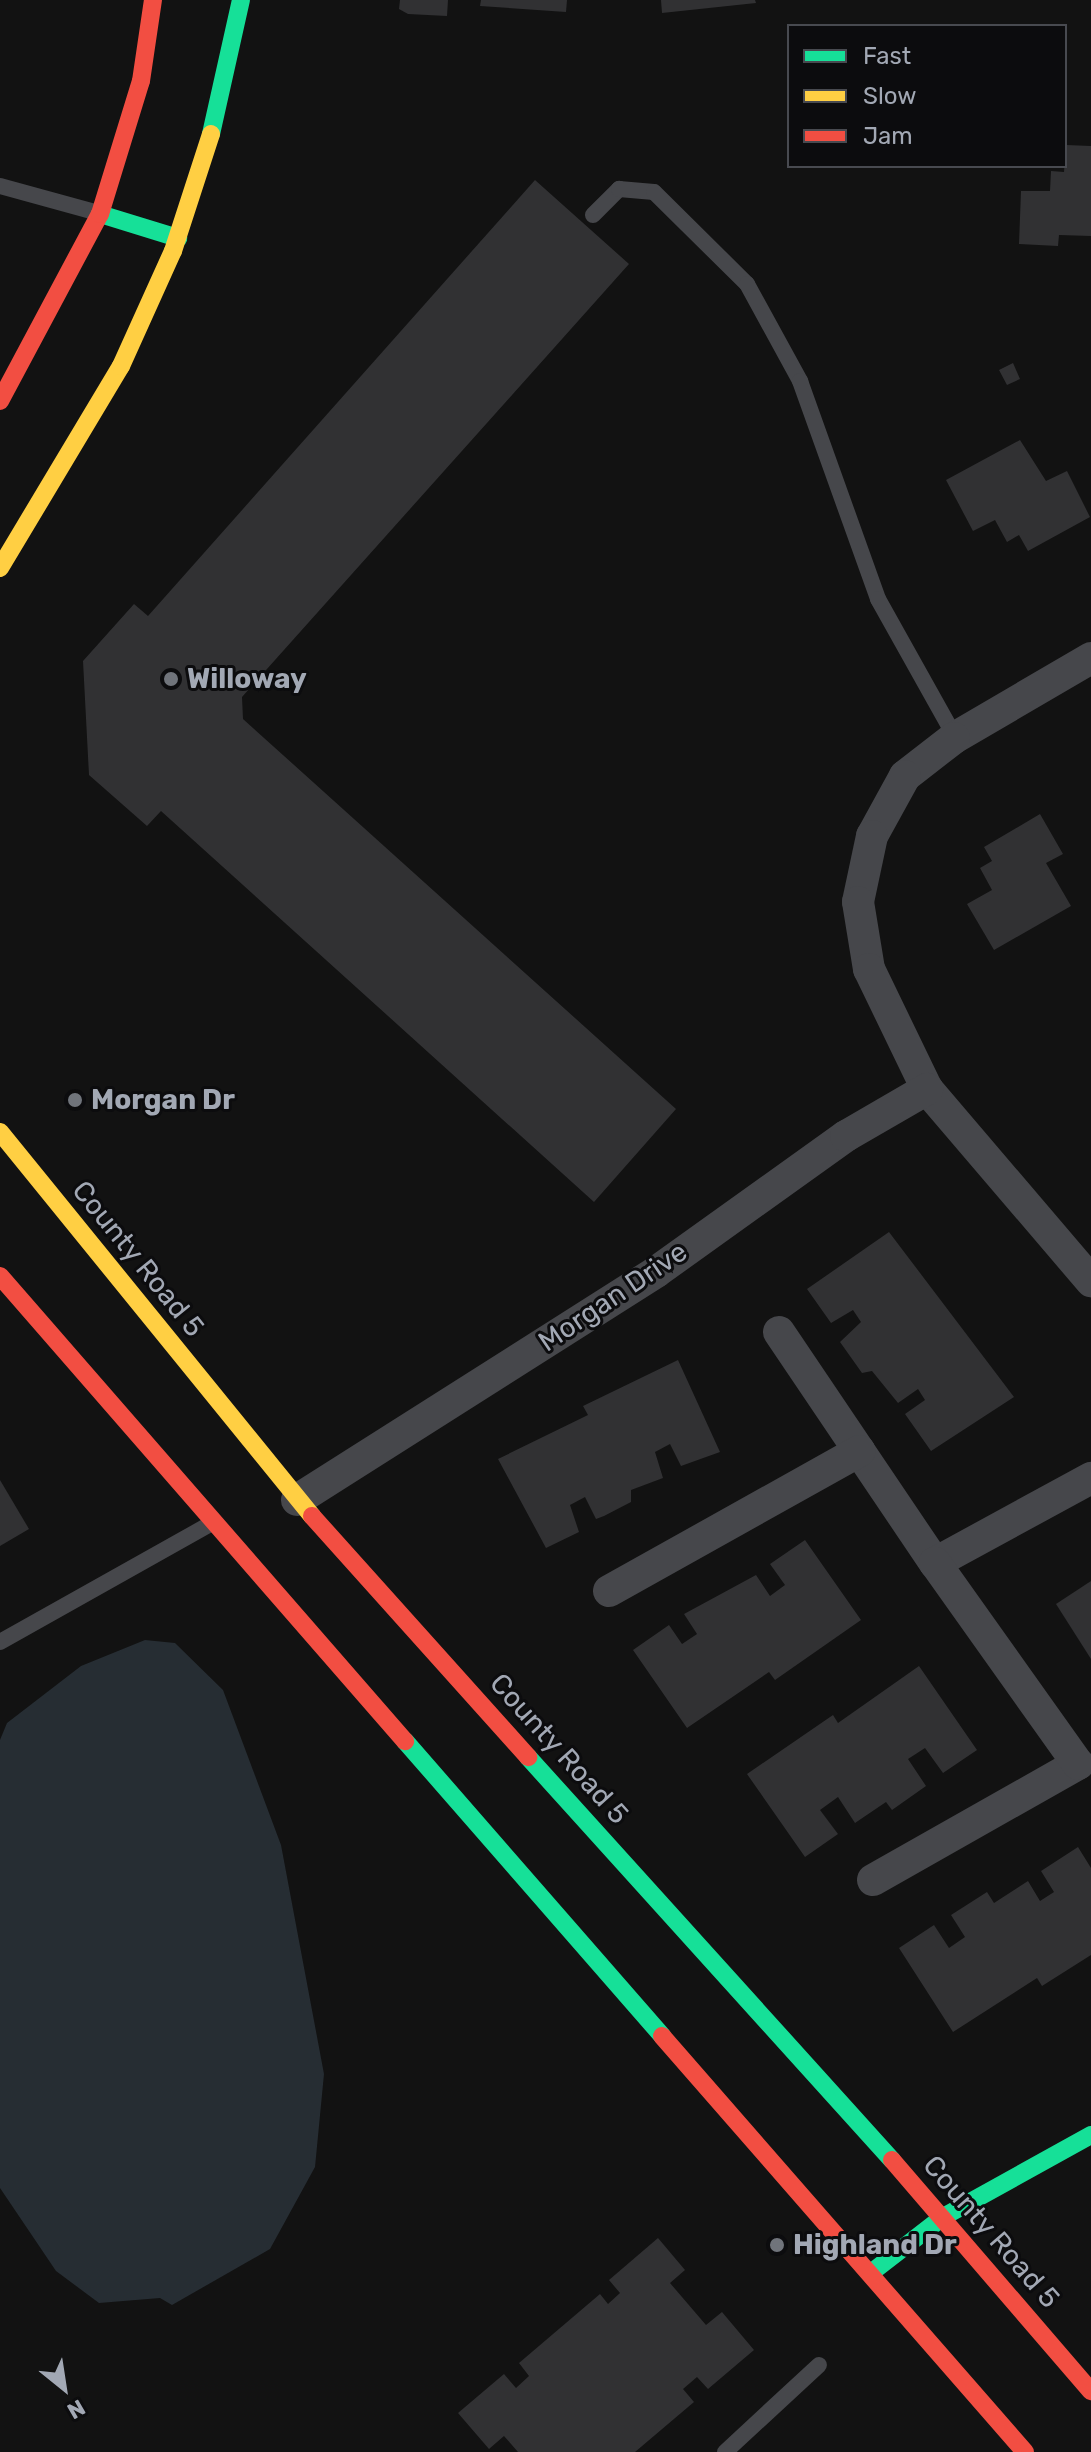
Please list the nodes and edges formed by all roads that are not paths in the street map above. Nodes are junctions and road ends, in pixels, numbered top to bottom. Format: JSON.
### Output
{"nodes":[{"id":1,"x":153,"y":0,"type":"edge"},
{"id":2,"x":241,"y":0,"type":"edge"},
{"id":3,"x":0,"y":186,"type":"edge"},
{"id":4,"x":100,"y":214,"type":"junction"},
{"id":5,"x":593,"y":215,"type":"dead end"},
{"id":6,"x":178,"y":238,"type":"junction"},
{"id":7,"x":0,"y":401,"type":"edge"},
{"id":8,"x":0,"y":568,"type":"edge"},
{"id":9,"x":1091,"y":658,"type":"edge"},
{"id":10,"x":955,"y":737,"type":"junction"},
{"id":11,"x":927,"y":1089,"type":"junction"},
{"id":12,"x":0,"y":1132,"type":"edge"},
{"id":13,"x":0,"y":1276,"type":"edge"},
{"id":14,"x":1091,"y":1281,"type":"edge"},
{"id":15,"x":779,"y":1332,"type":"dead end"},
{"id":16,"x":859,"y":1451,"type":"junction"},
{"id":17,"x":1091,"y":1478,"type":"edge"},
{"id":18,"x":297,"y":1500,"type":"junction"},
{"id":19,"x":212,"y":1523,"type":"junction"},
{"id":20,"x":935,"y":1563,"type":"junction"},
{"id":21,"x":609,"y":1591,"type":"dead end"},
{"id":22,"x":0,"y":1642,"type":"edge"},
{"id":23,"x":1084,"y":1761,"type":"edge"},
{"id":24,"x":873,"y":1880,"type":"dead end"},
{"id":25,"x":1091,"y":2135,"type":"edge"},
{"id":26,"x":943,"y":2217,"type":"junction"},
{"id":27,"x":872,"y":2272,"type":"junction"},
{"id":28,"x":819,"y":2365,"type":"dead end"},
{"id":29,"x":1091,"y":2391,"type":"edge"},
{"id":30,"x":725,"y":2452,"type":"edge"},
{"id":31,"x":1025,"y":2452,"type":"edge"}],
"edges":[{"from":1,"to":4,"type":"main road"},
{"from":2,"to":6,"type":"main road"},
{"from":3,"to":4,"type":"lane"},
{"from":4,"to":6,"type":"main road"},
{"from":4,"to":7,"type":"main road"},
{"from":5,"to":10,"type":"lane"},
{"from":6,"to":8,"type":"main road"},
{"from":9,"to":10,"type":"street"},
{"from":10,"to":11,"type":"street"},
{"from":11,"to":14,"type":"street"},
{"from":11,"to":18,"type":"street","name":"Morgan Drive"},
{"from":12,"to":18,"type":"main road","name":"County Road 5"},
{"from":13,"to":19,"type":"main road"},
{"from":15,"to":16,"type":"street"},
{"from":16,"to":20,"type":"street"},
{"from":16,"to":21,"type":"street"},
{"from":17,"to":20,"type":"street"},
{"from":18,"to":26,"type":"main road","name":"County Road 5"},
{"from":19,"to":22,"type":"lane"},
{"from":19,"to":27,"type":"main road"},
{"from":20,"to":23,"type":"street"},
{"from":23,"to":24,"type":"street"},
{"from":25,"to":26,"type":"main road"},
{"from":26,"to":27,"type":"main road"},
{"from":26,"to":29,"type":"main road","name":"County Road 5"},
{"from":27,"to":31,"type":"main road"},
{"from":28,"to":30,"type":"lane"}]}
